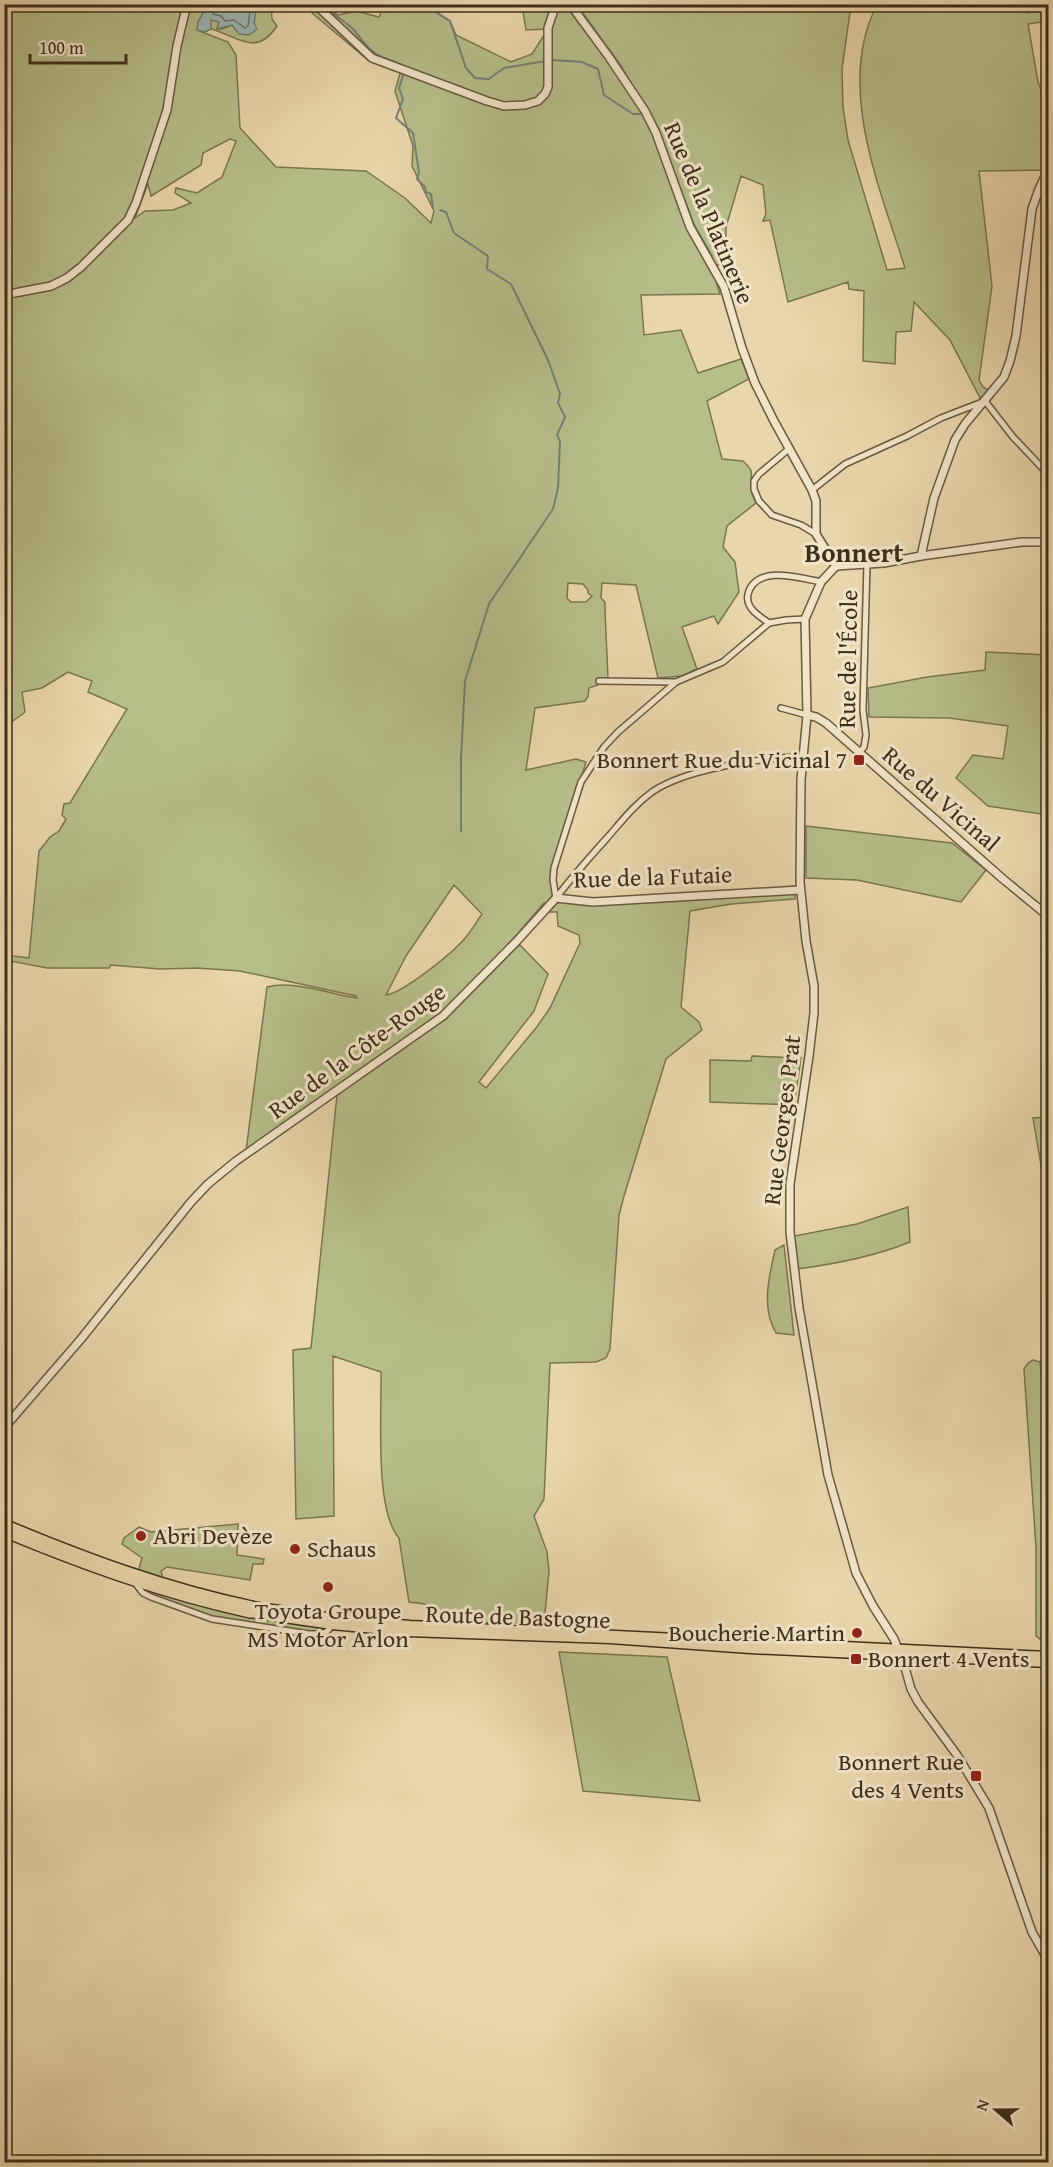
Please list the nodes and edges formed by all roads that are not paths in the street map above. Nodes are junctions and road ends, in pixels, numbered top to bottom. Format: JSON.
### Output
{"nodes":[{"id":1,"x":187,"y":4,"type":"edge"},
{"id":2,"x":315,"y":4,"type":"edge"},
{"id":3,"x":556,"y":4,"type":"edge"},
{"id":4,"x":570,"y":4,"type":"edge"},
{"id":5,"x":1048,"y":170,"type":"edge"},
{"id":6,"x":4,"y":295,"type":"edge"},
{"id":7,"x":985,"y":401,"type":"junction"},
{"id":8,"x":789,"y":448,"type":"junction"},
{"id":9,"x":1048,"y":474,"type":"edge"},
{"id":10,"x":813,"y":489,"type":"junction"},
{"id":11,"x":816,"y":534,"type":"junction"},
{"id":12,"x":1048,"y":542,"type":"edge"},
{"id":13,"x":921,"y":556,"type":"junction"},
{"id":14,"x":867,"y":564,"type":"junction"},
{"id":15,"x":836,"y":566,"type":"junction"},
{"id":16,"x":821,"y":582,"type":"junction"},
{"id":17,"x":805,"y":619,"type":"junction"},
{"id":18,"x":768,"y":623,"type":"junction"},
{"id":19,"x":598,"y":681,"type":"dead end"},
{"id":20,"x":676,"y":682,"type":"junction"},
{"id":21,"x":781,"y":708,"type":"dead end"},
{"id":22,"x":807,"y":715,"type":"junction"},
{"id":23,"x":859,"y":753,"type":"junction"},
{"id":24,"x":803,"y":757,"type":"junction"},
{"id":25,"x":800,"y":891,"type":"junction"},
{"id":26,"x":556,"y":898,"type":"junction"},
{"id":27,"x":1048,"y":916,"type":"edge"},
{"id":28,"x":4,"y":1428,"type":"edge"},
{"id":29,"x":4,"y":1524,"type":"edge"},
{"id":30,"x":4,"y":1532,"type":"edge"},
{"id":31,"x":135,"y":1583,"type":"junction"},
{"id":32,"x":251,"y":1609,"type":"junction"},
{"id":33,"x":332,"y":1625,"type":"junction"},
{"id":34,"x":900,"y":1652,"type":"junction"},
{"id":35,"x":1048,"y":1656,"type":"edge"},
{"id":36,"x":1048,"y":1663,"type":"edge"},
{"id":37,"x":1048,"y":1960,"type":"edge"}],
"edges":[{"from":1,"to":6,"type":"street"},
{"from":2,"to":3,"type":"street"},
{"from":4,"to":8,"type":"street","name":"Rue de la Platinerie"},
{"from":5,"to":7,"type":"street"},
{"from":7,"to":9,"type":"street"},
{"from":7,"to":10,"type":"street"},
{"from":7,"to":13,"type":"street"},
{"from":8,"to":10,"type":"street","name":"Rue de la Platinerie"},
{"from":8,"to":11,"type":"street"},
{"from":10,"to":11,"type":"street","name":"Rue de la Platinerie"},
{"from":11,"to":15,"type":"street"},
{"from":12,"to":13,"type":"street"},
{"from":13,"to":14,"type":"street"},
{"from":14,"to":15,"type":"street"},
{"from":14,"to":23,"type":"street","name":"Rue de l'École"},
{"from":15,"to":16,"type":"street","name":"Rue Georges Prat"},
{"from":16,"to":17,"type":"street","name":"Rue Georges Prat"},
{"from":16,"to":18,"type":"street"},
{"from":17,"to":18,"type":"street"},
{"from":17,"to":22,"type":"street","name":"Rue Georges Prat"},
{"from":18,"to":20,"type":"street"},
{"from":19,"to":20,"type":"street"},
{"from":20,"to":26,"type":"street"},
{"from":21,"to":22,"type":"street"},
{"from":22,"to":23,"type":"street","name":"Rue du Vicinal"},
{"from":22,"to":24,"type":"street","name":"Rue Georges Prat"},
{"from":23,"to":27,"type":"street","name":"Rue du Vicinal"},
{"from":24,"to":25,"type":"street","name":"Rue Georges Prat"},
{"from":24,"to":26,"type":"street","name":"Rue de la Futaie"},
{"from":25,"to":26,"type":"street","name":"Rue de la Futaie"},
{"from":25,"to":34,"type":"street","name":"Rue Georges Prat"},
{"from":26,"to":28,"type":"street","name":"Rue de la Côte-Rouge"},
{"from":29,"to":32,"type":"highway","name":"Route de Bastogne"},
{"from":30,"to":31,"type":"highway","name":"Route de Bastogne"},
{"from":31,"to":32,"type":"highway","name":"Route de Bastogne"},
{"from":31,"to":33,"type":"street"},
{"from":32,"to":33,"type":"main road","name":"Route de Bastogne"},
{"from":32,"to":34,"type":"main road","name":"Route de Bastogne"},
{"from":33,"to":34,"type":"main road","name":"Route de Bastogne"},
{"from":34,"to":35,"type":"main road","name":"Route de Bastogne"},
{"from":34,"to":36,"type":"main road","name":"Route de Bastogne"},
{"from":34,"to":37,"type":"street","name":"Rue Georges Prat"}]}
